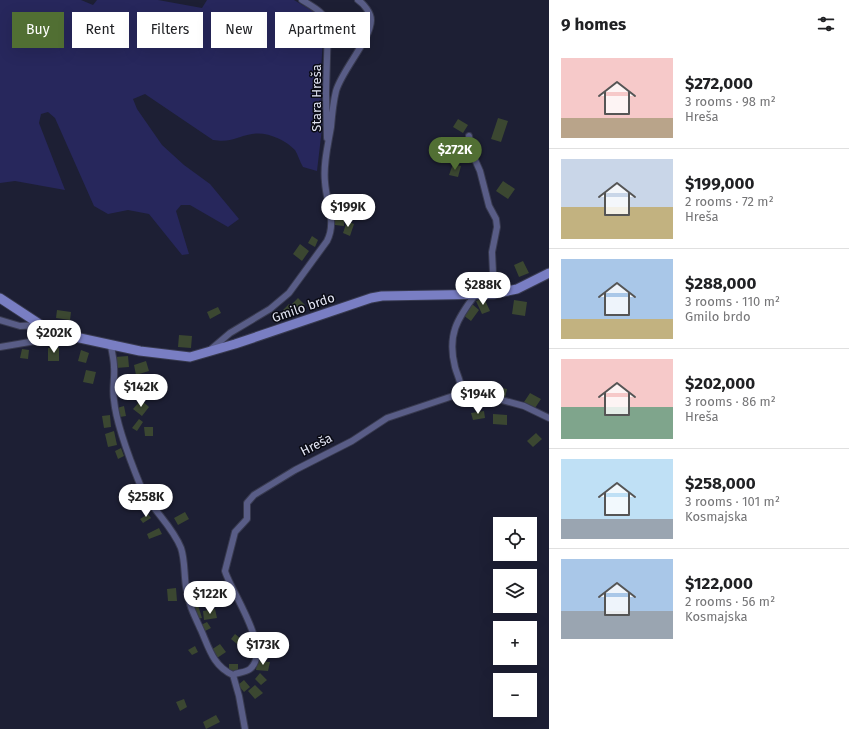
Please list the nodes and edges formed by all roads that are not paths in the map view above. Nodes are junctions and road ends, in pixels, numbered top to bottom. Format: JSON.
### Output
{"nodes":[{"id":1,"x":302,"y":0,"type":"edge"},
{"id":2,"x":358,"y":0,"type":"edge"},
{"id":3,"x":468,"y":136,"type":"dead end"},
{"id":4,"x":328,"y":146,"type":"junction"},
{"id":5,"x":549,"y":273,"type":"edge"},
{"id":6,"x":494,"y":294,"type":"junction"},
{"id":7,"x":475,"y":295,"type":"junction"},
{"id":8,"x":0,"y":298,"type":"edge"},
{"id":9,"x":0,"y":320,"type":"edge"},
{"id":10,"x":41,"y":324,"type":"junction"},
{"id":11,"x":66,"y":335,"type":"junction"},
{"id":12,"x":112,"y":346,"type":"junction"},
{"id":13,"x":0,"y":347,"type":"edge"},
{"id":14,"x":206,"y":353,"type":"junction"},
{"id":15,"x":461,"y":386,"type":"junction"},
{"id":16,"x":549,"y":418,"type":"edge"},
{"id":17,"x":233,"y":675,"type":"junction"},
{"id":18,"x":245,"y":729,"type":"edge"}],
"edges":[{"from":1,"to":4,"type":"street","name":"Stara Hreša"},
{"from":2,"to":4,"type":"street","name":"Stara Hreša"},
{"from":3,"to":6,"type":"street"},
{"from":4,"to":14,"type":"street"},
{"from":5,"to":6,"type":"main road","name":"Gmilo brdo"},
{"from":6,"to":7,"type":"main road","name":"Gmilo brdo"},
{"from":7,"to":14,"type":"main road","name":"Gmilo brdo"},
{"from":7,"to":15,"type":"street"},
{"from":8,"to":10,"type":"main road"},
{"from":9,"to":10,"type":"street"},
{"from":10,"to":11,"type":"main road"},
{"from":11,"to":12,"type":"main road","name":"Gmilo brdo"},
{"from":11,"to":13,"type":"street"},
{"from":12,"to":14,"type":"main road","name":"Gmilo brdo"},
{"from":12,"to":17,"type":"street"},
{"from":15,"to":16,"type":"street"},
{"from":15,"to":17,"type":"street","name":"Hreša"},
{"from":17,"to":18,"type":"street"}]}
